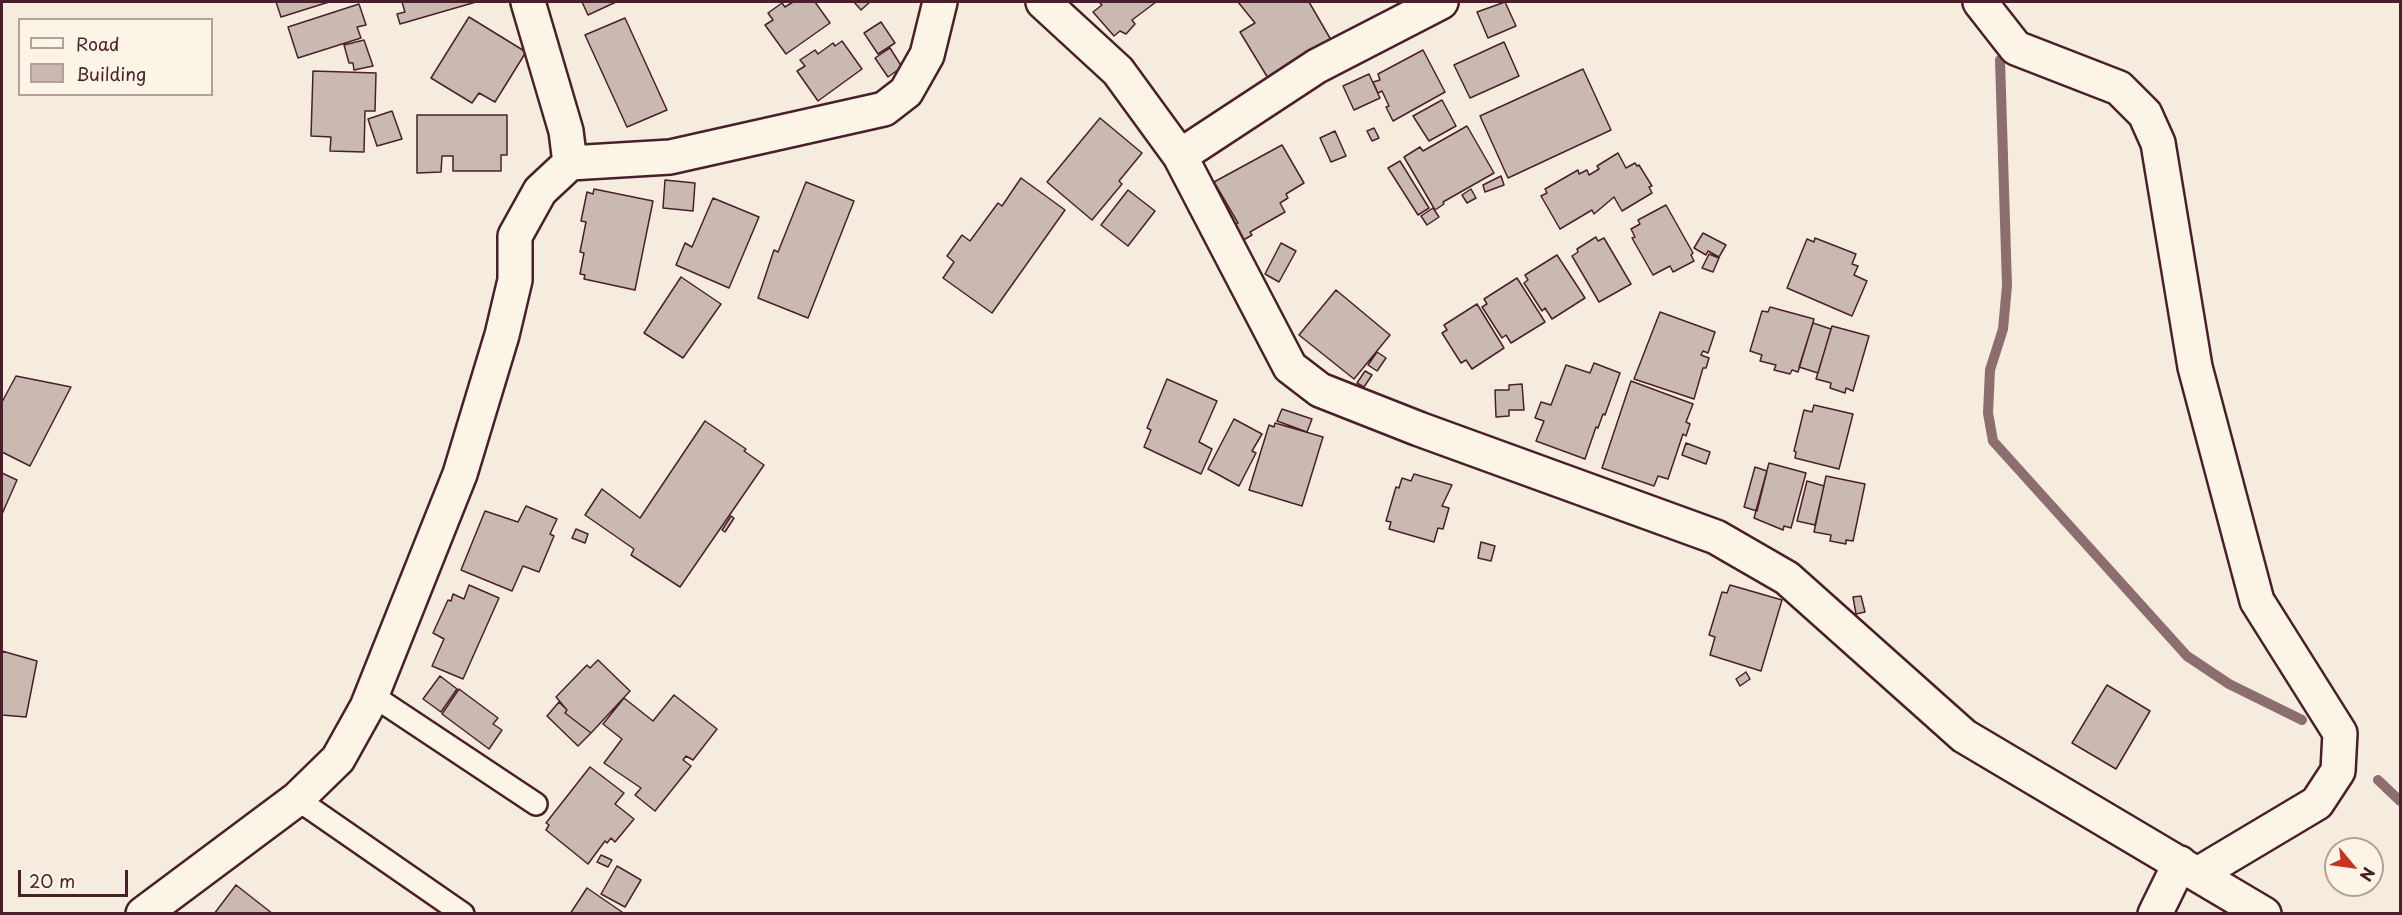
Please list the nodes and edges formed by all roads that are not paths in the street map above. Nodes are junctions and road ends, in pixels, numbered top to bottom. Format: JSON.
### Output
{"nodes":[{"id":1,"x":528,"y":2,"type":"edge"},
{"id":2,"x":940,"y":2,"type":"edge"},
{"id":3,"x":1043,"y":2,"type":"edge"},
{"id":4,"x":1441,"y":2,"type":"edge"},
{"id":5,"x":1980,"y":2,"type":"edge"},
{"id":6,"x":1180,"y":156,"type":"junction"},
{"id":7,"x":570,"y":163,"type":"junction"},
{"id":8,"x":372,"y":694,"type":"junction"},
{"id":9,"x":297,"y":799,"type":"junction"},
{"id":10,"x":536,"y":804,"type":"dead end"},
{"id":11,"x":2189,"y":869,"type":"junction"},
{"id":12,"x":143,"y":914,"type":"edge"},
{"id":13,"x":463,"y":914,"type":"edge"},
{"id":14,"x":2155,"y":914,"type":"edge"},
{"id":15,"x":2264,"y":914,"type":"edge"}],
"edges":[{"from":1,"to":7,"type":"street"},
{"from":2,"to":7,"type":"street"},
{"from":3,"to":6,"type":"street"},
{"from":4,"to":6,"type":"street"},
{"from":5,"to":11,"type":"street"},
{"from":6,"to":11,"type":"street"},
{"from":7,"to":8,"type":"street"},
{"from":8,"to":9,"type":"street"},
{"from":8,"to":10,"type":"lane"},
{"from":9,"to":12,"type":"street"},
{"from":9,"to":13,"type":"lane"},
{"from":11,"to":14,"type":"street"},
{"from":11,"to":15,"type":"street"}]}
